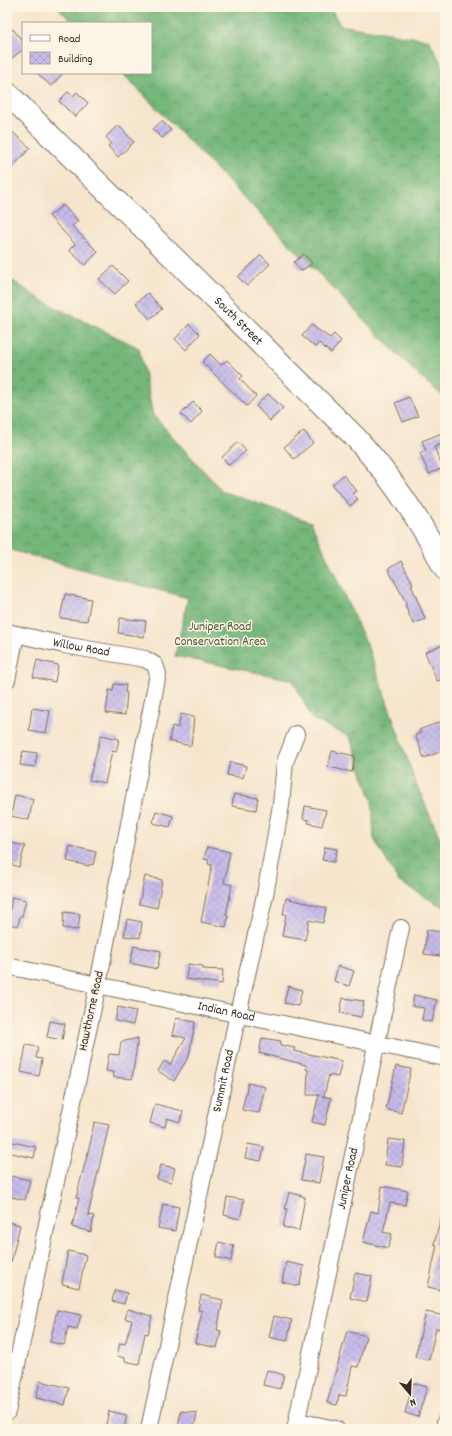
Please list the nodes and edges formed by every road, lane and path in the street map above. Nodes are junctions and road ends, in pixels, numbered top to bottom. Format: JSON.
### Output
{"nodes":[{"id":1,"x":7,"y":93,"type":"edge"},
{"id":2,"x":445,"y":569,"type":"edge"},
{"id":3,"x":12,"y":633,"type":"edge"},
{"id":4,"x":155,"y":665,"type":"joint"},
{"id":5,"x":7,"y":680,"type":"edge"},
{"id":6,"x":296,"y":734,"type":"dead end"},
{"id":7,"x":401,"y":928,"type":"dead end"},
{"id":8,"x":7,"y":966,"type":"edge"},
{"id":9,"x":98,"y":984,"type":"junction"},
{"id":10,"x":238,"y":1014,"type":"junction"},
{"id":11,"x":378,"y":1043,"type":"junction"},
{"id":12,"x":445,"y":1058,"type":"edge"},
{"id":13,"x":13,"y":1356,"type":"edge"},
{"id":14,"x":7,"y":1412,"type":"edge"},
{"id":15,"x":445,"y":1422,"type":"edge"},
{"id":16,"x":296,"y":1425,"type":"edge"},
{"id":17,"x":149,"y":1429,"type":"edge"},
{"id":18,"x":336,"y":1429,"type":"edge"},
{"id":19,"x":444,"y":1429,"type":"edge"}],
"edges":[{"from":1,"to":2,"type":"main road","name":"South Street"},
{"from":3,"to":4,"type":"street","name":"Willow Road"},
{"from":3,"to":5,"type":"street"},
{"from":4,"to":9,"type":"street","name":"Hawthorne Road"},
{"from":6,"to":10,"type":"street","name":"Summit Road"},
{"from":7,"to":11,"type":"street","name":"Juniper Road"},
{"from":8,"to":9,"type":"street","name":"Indian Road"},
{"from":9,"to":10,"type":"street","name":"Indian Road"},
{"from":9,"to":13,"type":"street","name":"Hawthorne Road"},
{"from":10,"to":11,"type":"street","name":"Indian Road"},
{"from":10,"to":17,"type":"street","name":"Summit Road"},
{"from":11,"to":12,"type":"street","name":"Indian Road"},
{"from":11,"to":16,"type":"street","name":"Juniper Road"},
{"from":13,"to":14,"type":"street","name":"Hawthorne Road"},
{"from":15,"to":19,"type":"street"},
{"from":16,"to":18,"type":"street"}]}
